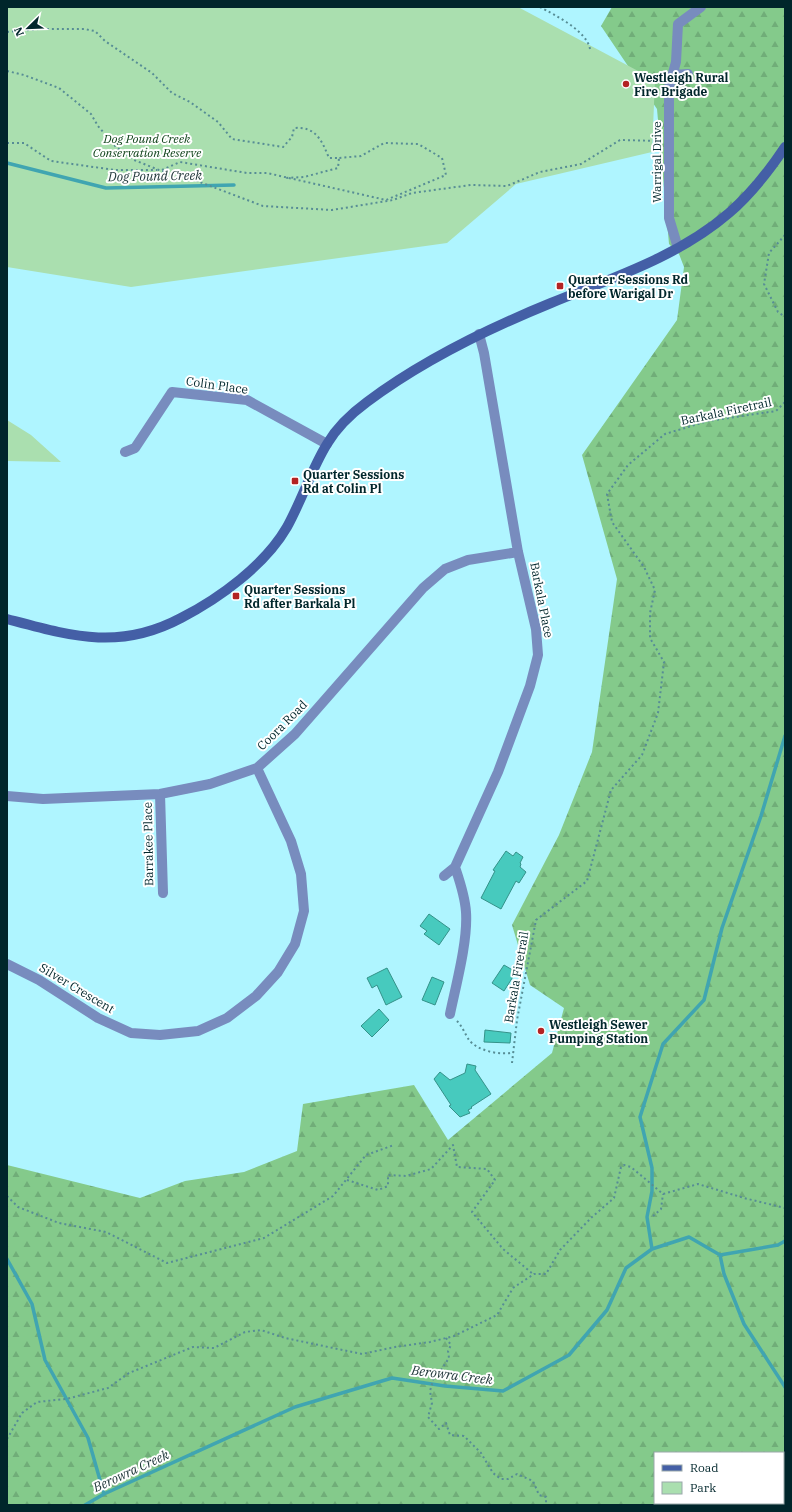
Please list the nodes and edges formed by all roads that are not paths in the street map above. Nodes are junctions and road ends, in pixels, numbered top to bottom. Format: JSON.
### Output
{"nodes":[{"id":1,"x":701,"y":7,"type":"edge"},
{"id":2,"x":688,"y":74,"type":"dead end"},
{"id":3,"x":672,"y":75,"type":"junction"},
{"id":4,"x":785,"y":147,"type":"edge"},
{"id":5,"x":678,"y":248,"type":"junction"},
{"id":6,"x":479,"y":334,"type":"junction"},
{"id":7,"x":327,"y":444,"type":"junction"},
{"id":8,"x":125,"y":452,"type":"dead end"},
{"id":9,"x":518,"y":552,"type":"junction"},
{"id":10,"x":7,"y":619,"type":"edge"},
{"id":11,"x":257,"y":768,"type":"junction"},
{"id":12,"x":160,"y":794,"type":"junction"},
{"id":13,"x":7,"y":796,"type":"edge"},
{"id":14,"x":455,"y":867,"type":"junction"},
{"id":15,"x":444,"y":876,"type":"dead end"},
{"id":16,"x":162,"y":893,"type":"dead end"},
{"id":17,"x":7,"y":964,"type":"edge"},
{"id":18,"x":450,"y":1014,"type":"road end"}],
"edges":[{"from":1,"to":3,"type":"street","name":"Warrigal Drive"},
{"from":2,"to":3,"type":"street"},
{"from":3,"to":5,"type":"street","name":"Warrigal Drive"},
{"from":4,"to":5,"type":"main road"},
{"from":5,"to":6,"type":"main road"},
{"from":6,"to":7,"type":"main road"},
{"from":6,"to":9,"type":"street","name":"Barkala Place"},
{"from":7,"to":8,"type":"street","name":"Colin Place"},
{"from":7,"to":10,"type":"main road"},
{"from":9,"to":11,"type":"street","name":"Coora Road"},
{"from":9,"to":14,"type":"street","name":"Barkala Place"},
{"from":11,"to":12,"type":"street","name":"Coora Road"},
{"from":11,"to":17,"type":"street","name":"Silver Crescent"},
{"from":12,"to":13,"type":"street","name":"Coora Road"},
{"from":12,"to":16,"type":"street","name":"Barrakee Place"},
{"from":14,"to":15,"type":"street","name":"Barkala Place"},
{"from":14,"to":18,"type":"street"}]}
